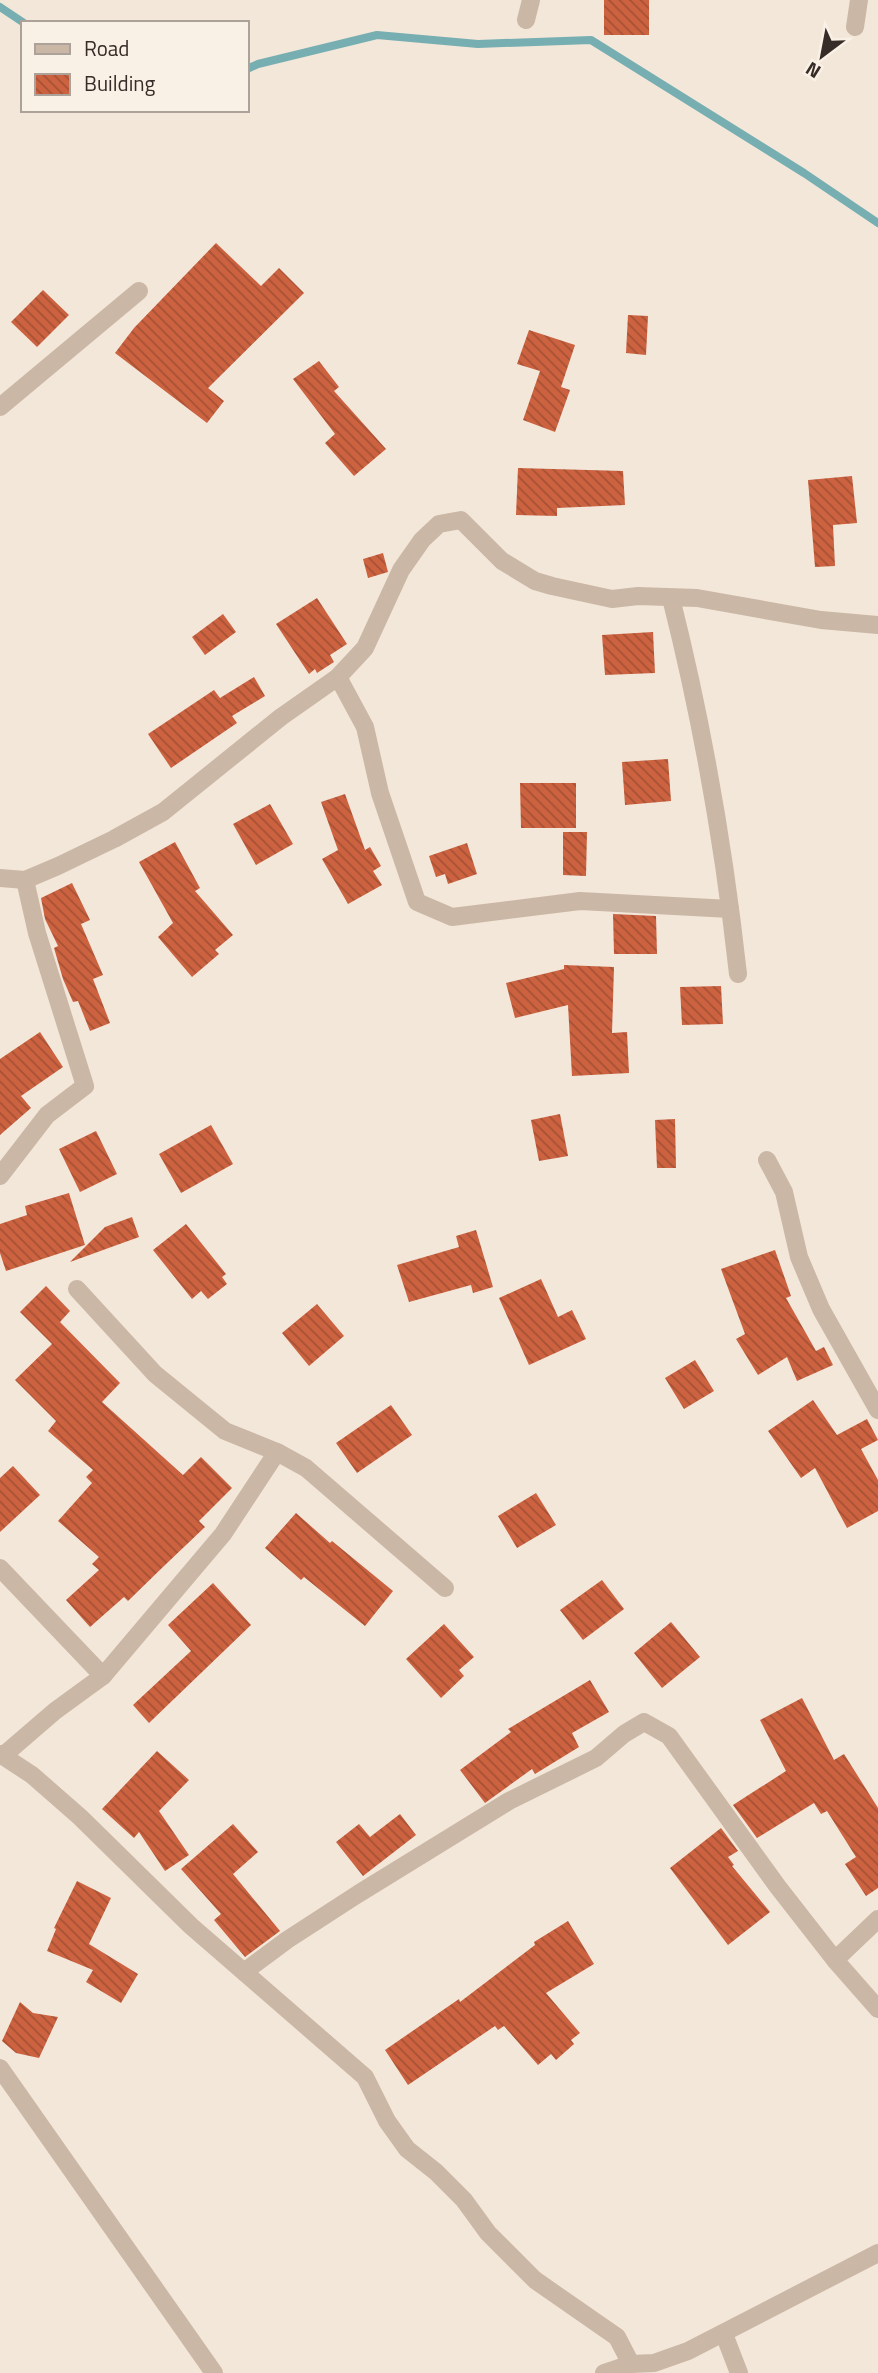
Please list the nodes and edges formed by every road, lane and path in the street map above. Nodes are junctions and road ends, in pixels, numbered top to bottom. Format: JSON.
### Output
{"nodes":[{"id":1,"x":531,"y":0,"type":"edge"},
{"id":2,"x":859,"y":0,"type":"edge"},
{"id":3,"x":526,"y":20,"type":"dead end"},
{"id":4,"x":855,"y":27,"type":"dead end"},
{"id":5,"x":139,"y":291,"type":"dead end"},
{"id":6,"x":0,"y":407,"type":"edge"},
{"id":7,"x":671,"y":598,"type":"junction"},
{"id":8,"x":878,"y":625,"type":"edge"},
{"id":9,"x":338,"y":677,"type":"junction"},
{"id":10,"x":0,"y":878,"type":"edge"},
{"id":11,"x":25,"y":880,"type":"junction"},
{"id":12,"x":730,"y":909,"type":"junction"},
{"id":13,"x":738,"y":974,"type":"dead end"},
{"id":14,"x":767,"y":1160,"type":"dead end"},
{"id":15,"x":0,"y":1176,"type":"edge"},
{"id":16,"x":77,"y":1289,"type":"dead end"},
{"id":17,"x":878,"y":1410,"type":"edge"},
{"id":18,"x":277,"y":1452,"type":"junction"},
{"id":19,"x":0,"y":1568,"type":"edge"},
{"id":20,"x":445,"y":1588,"type":"dead end"},
{"id":21,"x":103,"y":1676,"type":"junction"},
{"id":22,"x":4,"y":1759,"type":"edge"},
{"id":23,"x":878,"y":1919,"type":"edge"},
{"id":24,"x":835,"y":1961,"type":"junction"},
{"id":25,"x":244,"y":1972,"type":"junction"},
{"id":26,"x":878,"y":2009,"type":"edge"},
{"id":27,"x":0,"y":2067,"type":"edge"},
{"id":28,"x":878,"y":2253,"type":"edge"},
{"id":29,"x":724,"y":2334,"type":"junction"},
{"id":30,"x":631,"y":2364,"type":"junction"},
{"id":31,"x":653,"y":2368,"type":"edge"},
{"id":32,"x":214,"y":2373,"type":"edge"},
{"id":33,"x":604,"y":2373,"type":"edge"},
{"id":34,"x":739,"y":2373,"type":"edge"}],
"edges":[{"from":1,"to":3,"type":"street"},
{"from":2,"to":4,"type":"street"},
{"from":5,"to":6,"type":"street"},
{"from":7,"to":8,"type":"street"},
{"from":7,"to":9,"type":"street"},
{"from":7,"to":12,"type":"street"},
{"from":9,"to":11,"type":"street"},
{"from":9,"to":12,"type":"street"},
{"from":10,"to":11,"type":"street"},
{"from":11,"to":15,"type":"street"},
{"from":12,"to":13,"type":"street"},
{"from":14,"to":17,"type":"street"},
{"from":16,"to":18,"type":"street"},
{"from":18,"to":20,"type":"street"},
{"from":18,"to":21,"type":"street"},
{"from":19,"to":21,"type":"street"},
{"from":21,"to":22,"type":"street"},
{"from":22,"to":25,"type":"street"},
{"from":23,"to":24,"type":"street"},
{"from":24,"to":25,"type":"street"},
{"from":24,"to":26,"type":"street"},
{"from":25,"to":30,"type":"street"},
{"from":27,"to":32,"type":"street"},
{"from":28,"to":29,"type":"street"},
{"from":29,"to":31,"type":"street"},
{"from":29,"to":34,"type":"street"},
{"from":30,"to":31,"type":"street"},
{"from":30,"to":33,"type":"street"}]}
